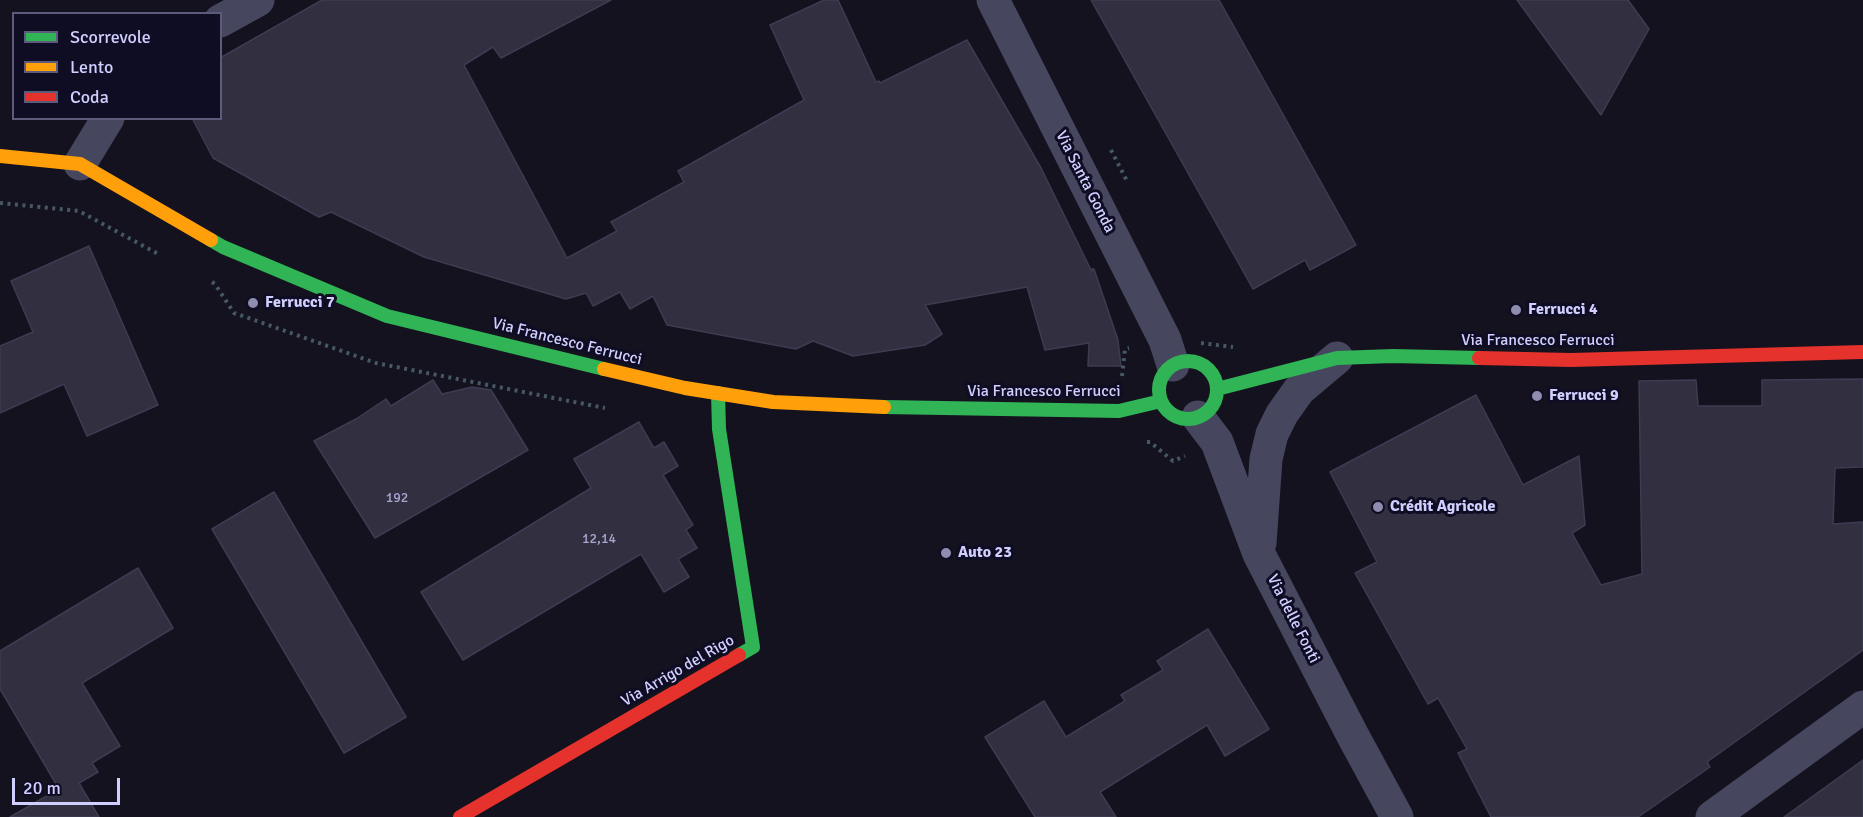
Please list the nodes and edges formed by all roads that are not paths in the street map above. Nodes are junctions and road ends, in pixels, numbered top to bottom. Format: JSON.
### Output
{"nodes":[{"id":1,"x":258,"y":0,"type":"edge"},
{"id":2,"x":993,"y":0,"type":"edge"},
{"id":3,"x":222,"y":20,"type":"edge"},
{"id":4,"x":107,"y":120,"type":"edge"},
{"id":5,"x":0,"y":156,"type":"edge"},
{"id":6,"x":80,"y":164,"type":"junction"},
{"id":7,"x":1863,"y":352,"type":"edge"},
{"id":8,"x":1337,"y":358,"type":"junction"},
{"id":9,"x":1173,"y":365,"type":"junction"},
{"id":10,"x":1217,"y":389,"type":"junction"},
{"id":11,"x":718,"y":393,"type":"junction"},
{"id":12,"x":1161,"y":401,"type":"junction"},
{"id":13,"x":1198,"y":417,"type":"junction"},
{"id":14,"x":1259,"y":554,"type":"junction"},
{"id":15,"x":1863,"y":707,"type":"edge"},
{"id":16,"x":460,"y":817,"type":"edge"},
{"id":17,"x":1397,"y":817,"type":"edge"},
{"id":18,"x":1712,"y":817,"type":"edge"}],
"edges":[{"from":1,"to":3,"type":"street"},
{"from":2,"to":9,"type":"street","name":"Via Santa Gonda"},
{"from":4,"to":6,"type":"street"},
{"from":5,"to":6,"type":"street","name":"Via Francesco Ferrucci"},
{"from":6,"to":11,"type":"street","name":"Via Francesco Ferrucci"},
{"from":7,"to":8,"type":"street","name":"Via Francesco Ferrucci"},
{"from":8,"to":10,"type":"street","name":"Via Francesco Ferrucci"},
{"from":8,"to":14,"type":"street"},
{"from":9,"to":10,"type":"street"},
{"from":9,"to":12,"type":"street"},
{"from":10,"to":13,"type":"street"},
{"from":11,"to":12,"type":"street","name":"Via Francesco Ferrucci"},
{"from":11,"to":16,"type":"street","name":"Via Arrigo del Rigo"},
{"from":12,"to":13,"type":"street"},
{"from":13,"to":14,"type":"street","name":"Via delle Fonti"},
{"from":14,"to":17,"type":"street","name":"Via delle Fonti"},
{"from":15,"to":18,"type":"street"}]}
